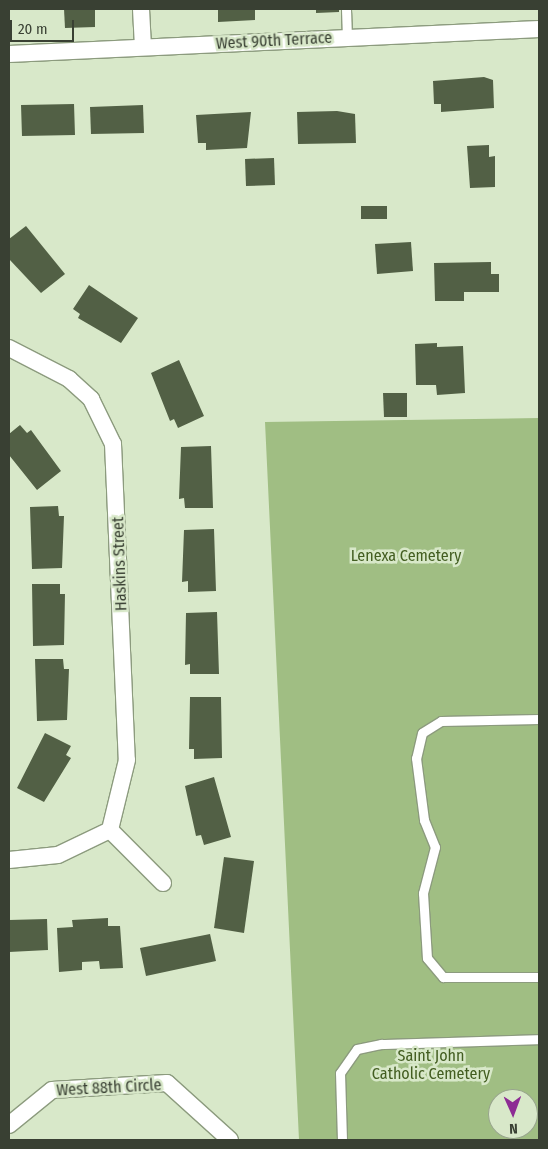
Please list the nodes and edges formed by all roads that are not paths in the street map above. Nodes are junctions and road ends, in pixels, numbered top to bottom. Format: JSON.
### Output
{"nodes":[{"id":1,"x":142,"y":9,"type":"edge"},
{"id":2,"x":346,"y":9,"type":"edge"},
{"id":3,"x":539,"y":29,"type":"edge"},
{"id":4,"x":347,"y":38,"type":"junction"},
{"id":5,"x":143,"y":47,"type":"junction"},
{"id":6,"x":9,"y":54,"type":"edge"},
{"id":7,"x":9,"y":348,"type":"edge"},
{"id":8,"x":539,"y":719,"type":"edge"},
{"id":9,"x":110,"y":830,"type":"junction"},
{"id":10,"x":9,"y":860,"type":"edge"},
{"id":11,"x":163,"y":883,"type":"dead end"},
{"id":12,"x":539,"y":977,"type":"edge"},
{"id":13,"x":539,"y":1039,"type":"edge"},
{"id":14,"x":9,"y":1125,"type":"edge"},
{"id":15,"x":230,"y":1140,"type":"edge"},
{"id":16,"x":342,"y":1140,"type":"edge"}],
"edges":[{"from":1,"to":5,"type":"street"},
{"from":2,"to":4,"type":"lane"},
{"from":3,"to":4,"type":"street","name":"West 90th Terrace"},
{"from":4,"to":5,"type":"street","name":"West 90th Terrace"},
{"from":5,"to":6,"type":"street","name":"West 90th Terrace"},
{"from":7,"to":9,"type":"street","name":"Haskins Street"},
{"from":8,"to":12,"type":"lane"},
{"from":9,"to":10,"type":"street"},
{"from":9,"to":11,"type":"street"},
{"from":13,"to":16,"type":"lane"},
{"from":14,"to":15,"type":"street","name":"West 88th Circle"}]}
